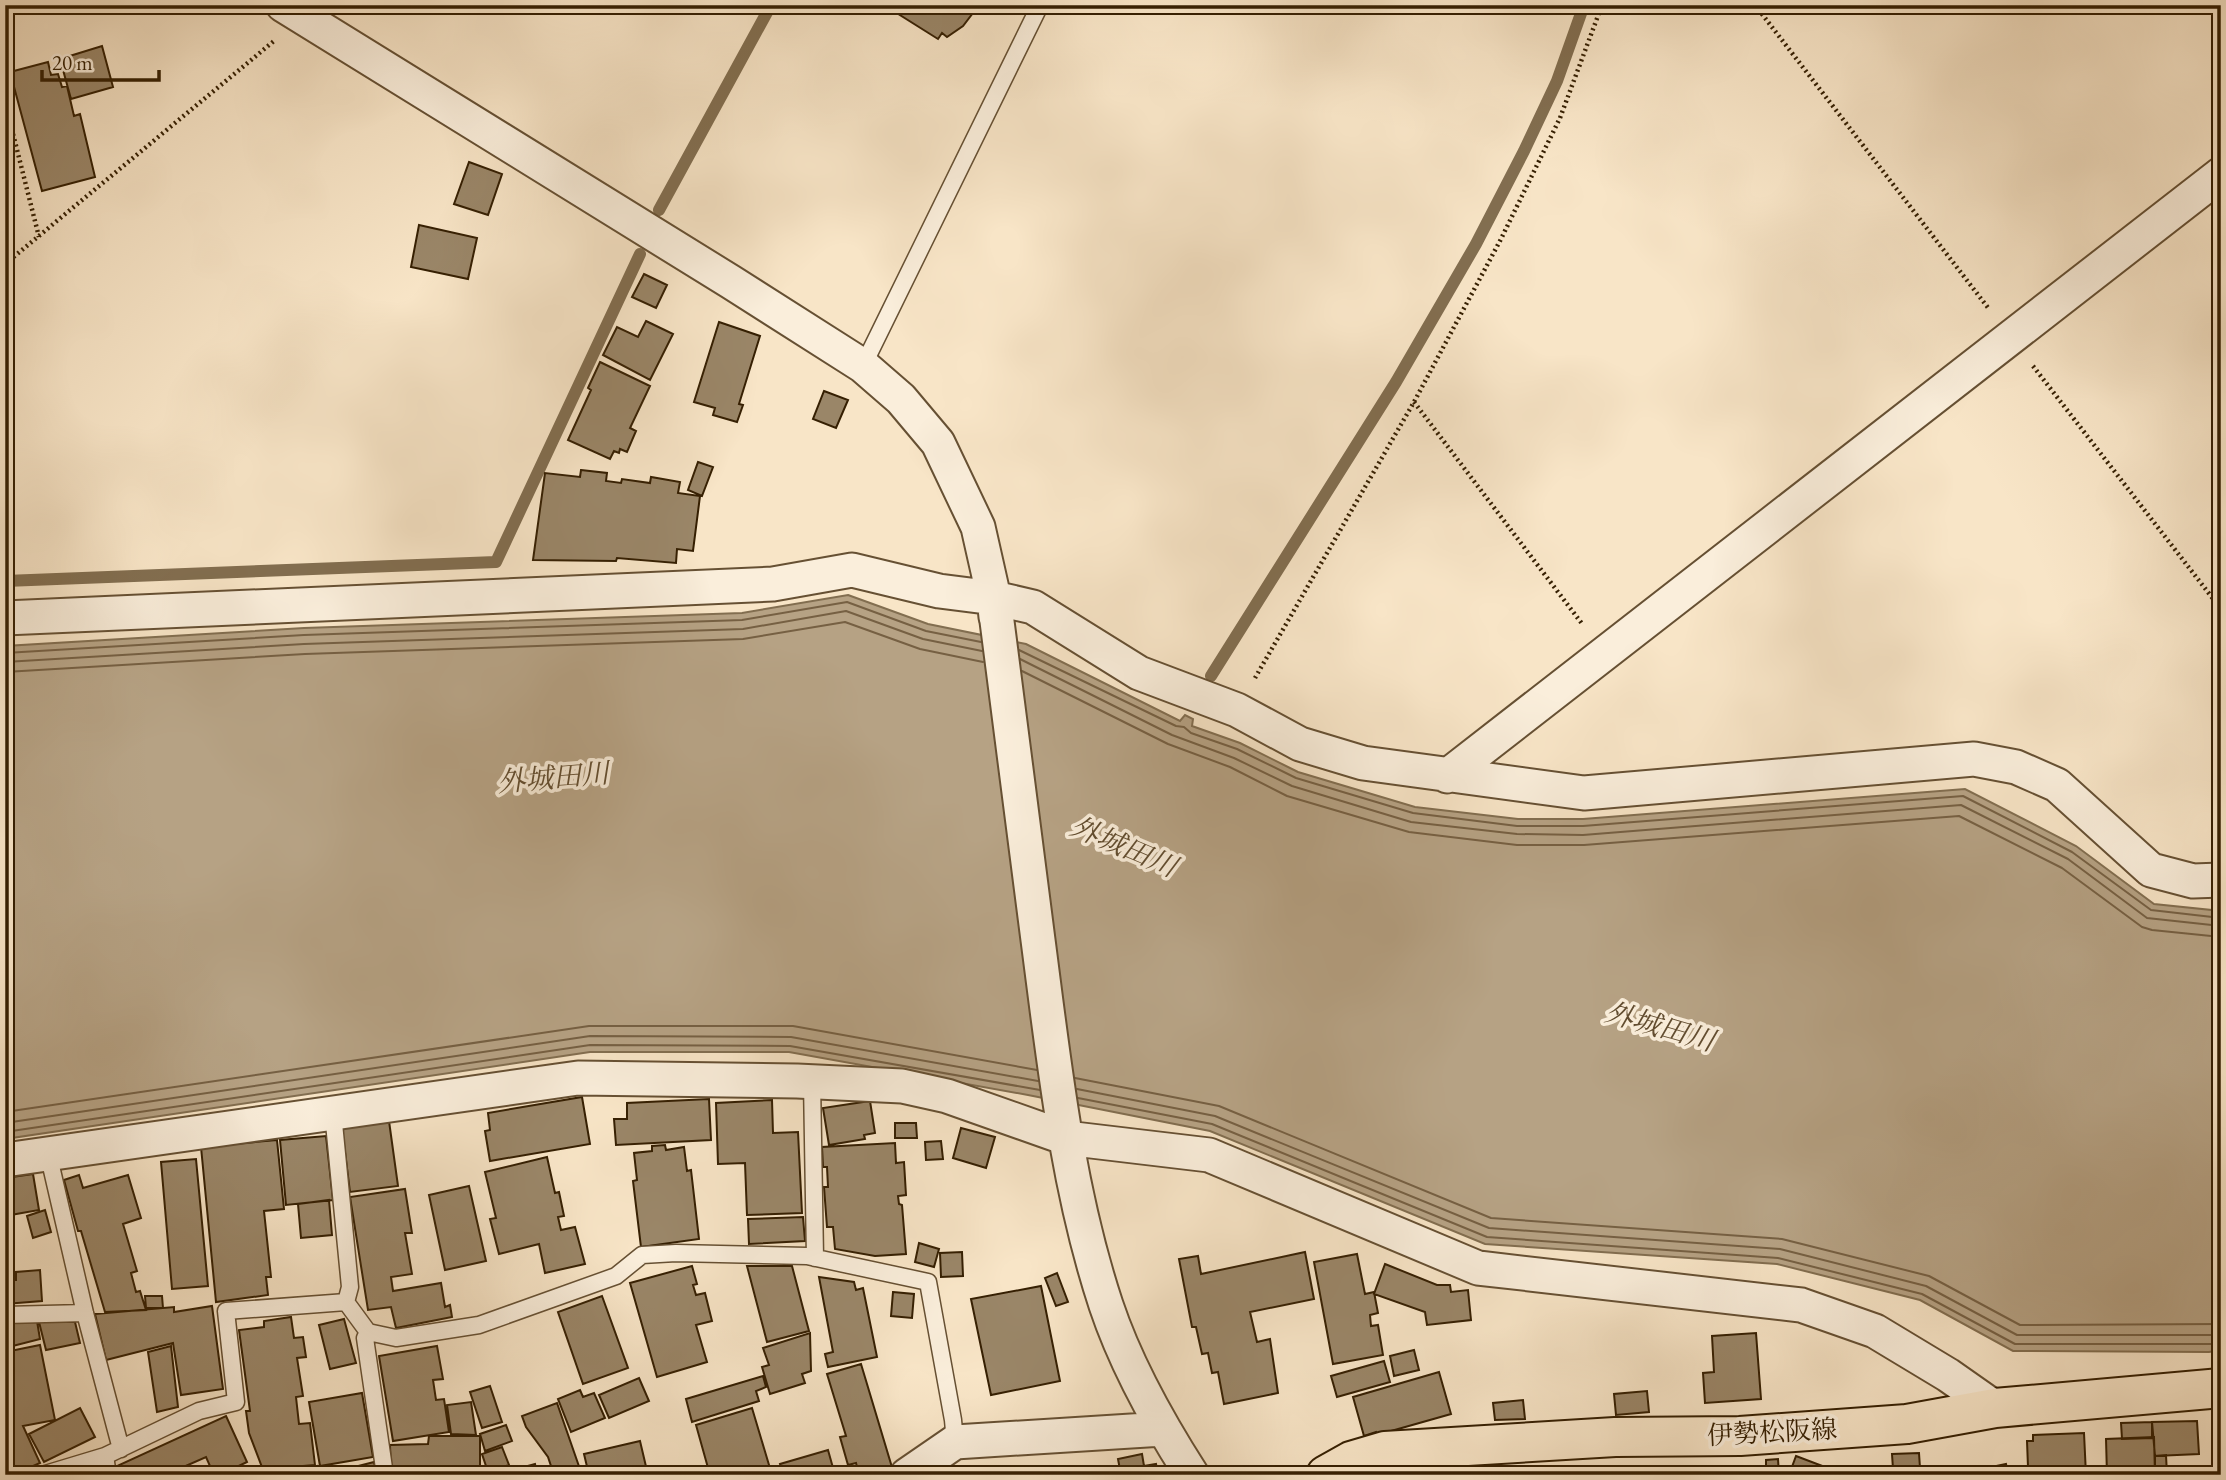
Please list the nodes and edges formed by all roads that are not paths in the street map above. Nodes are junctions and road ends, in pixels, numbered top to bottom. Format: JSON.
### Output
{"nodes":[{"id":1,"x":1040,"y":5,"type":"edge"},
{"id":2,"x":302,"y":10,"type":"edge"},
{"id":3,"x":2221,"y":174,"type":"edge"},
{"id":4,"x":863,"y":366,"type":"junction"},
{"id":5,"x":995,"y":609,"type":"junction"},
{"id":6,"x":5,"y":618,"type":"edge"},
{"id":7,"x":1447,"y":776,"type":"junction"},
{"id":8,"x":2221,"y":880,"type":"edge"},
{"id":9,"x":812,"y":1081,"type":"junction"},
{"id":10,"x":333,"y":1112,"type":"junction"},
{"id":11,"x":1064,"y":1126,"type":"junction"},
{"id":12,"x":48,"y":1153,"type":"junction"},
{"id":13,"x":5,"y":1160,"type":"edge"},
{"id":14,"x":815,"y":1258,"type":"junction"},
{"id":15,"x":346,"y":1302,"type":"junction"},
{"id":16,"x":85,"y":1313,"type":"junction"},
{"id":17,"x":5,"y":1315,"type":"edge"},
{"id":18,"x":368,"y":1332,"type":"junction"},
{"id":19,"x":2221,"y":1388,"type":"edge"},
{"id":20,"x":1995,"y":1408,"type":"junction"},
{"id":21,"x":1163,"y":1429,"type":"junction"},
{"id":22,"x":954,"y":1442,"type":"junction"},
{"id":23,"x":121,"y":1449,"type":"junction"},
{"id":24,"x":105,"y":1456,"type":"junction"},
{"id":25,"x":41,"y":1475,"type":"edge"},
{"id":26,"x":108,"y":1475,"type":"edge"},
{"id":27,"x":385,"y":1475,"type":"edge"},
{"id":28,"x":907,"y":1475,"type":"edge"},
{"id":29,"x":1192,"y":1475,"type":"edge"},
{"id":30,"x":1326,"y":1475,"type":"edge"}],
"edges":[{"from":1,"to":4,"type":"lane"},
{"from":2,"to":4,"type":"street"},
{"from":3,"to":7,"type":"street"},
{"from":4,"to":5,"type":"street"},
{"from":5,"to":6,"type":"street"},
{"from":5,"to":7,"type":"street"},
{"from":5,"to":11,"type":"street"},
{"from":7,"to":8,"type":"street"},
{"from":9,"to":10,"type":"street"},
{"from":9,"to":11,"type":"street"},
{"from":9,"to":14,"type":"lane"},
{"from":10,"to":12,"type":"street"},
{"from":10,"to":15,"type":"lane"},
{"from":11,"to":20,"type":"street"},
{"from":11,"to":21,"type":"street"},
{"from":12,"to":13,"type":"street"},
{"from":12,"to":16,"type":"lane"},
{"from":14,"to":18,"type":"lane"},
{"from":14,"to":22,"type":"lane"},
{"from":15,"to":18,"type":"lane"},
{"from":15,"to":23,"type":"lane"},
{"from":16,"to":17,"type":"lane"},
{"from":16,"to":23,"type":"lane"},
{"from":18,"to":27,"type":"lane"},
{"from":19,"to":20,"type":"main road","name":"伊勢松阪線"},
{"from":20,"to":30,"type":"main road","name":"伊勢松阪線"},
{"from":21,"to":22,"type":"street"},
{"from":21,"to":29,"type":"street"},
{"from":22,"to":28,"type":"street"},
{"from":23,"to":24,"type":"lane"},
{"from":24,"to":25,"type":"lane"},
{"from":24,"to":26,"type":"lane"}]}
